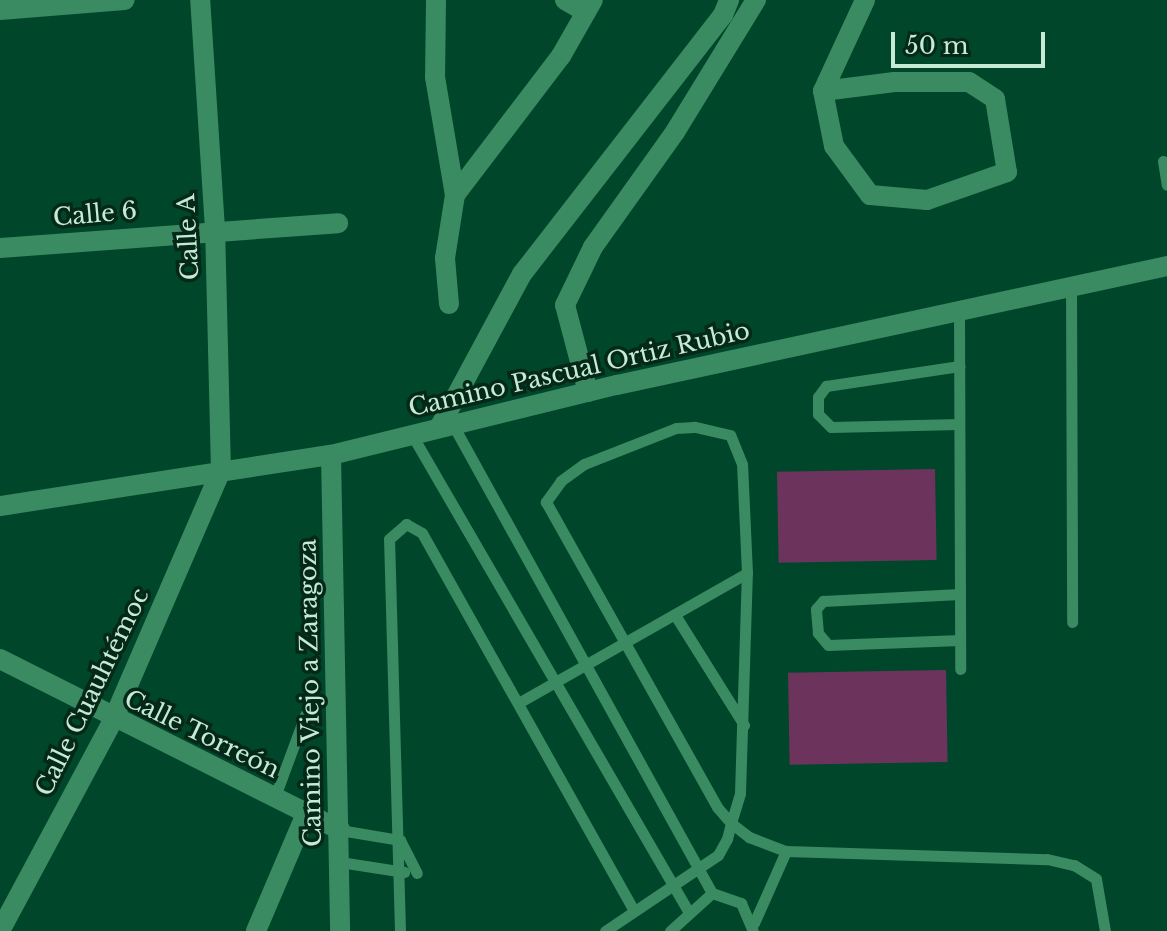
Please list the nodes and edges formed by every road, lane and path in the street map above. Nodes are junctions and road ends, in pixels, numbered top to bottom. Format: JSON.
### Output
{"nodes":[{"id":1,"x":125,"y":0,"type":"edge"},
{"id":2,"x":200,"y":0,"type":"edge"},
{"id":3,"x":436,"y":0,"type":"edge"},
{"id":4,"x":565,"y":0,"type":"edge"},
{"id":5,"x":729,"y":0,"type":"edge"},
{"id":6,"x":756,"y":0,"type":"edge"},
{"id":7,"x":865,"y":0,"type":"edge"},
{"id":8,"x":590,"y":6,"type":"edge"},
{"id":9,"x":0,"y":10,"type":"edge"},
{"id":10,"x":823,"y":91,"type":"junction"},
{"id":11,"x":1163,"y":161,"type":"dead end"},
{"id":12,"x":1167,"y":185,"type":"edge"},
{"id":13,"x":455,"y":195,"type":"junction"},
{"id":14,"x":338,"y":223,"type":"dead end"},
{"id":15,"x":215,"y":229,"type":"junction"},
{"id":16,"x":0,"y":248,"type":"edge"},
{"id":17,"x":1167,"y":266,"type":"edge"},
{"id":18,"x":1071,"y":285,"type":"junction"},
{"id":19,"x":449,"y":304,"type":"dead end"},
{"id":20,"x":959,"y":311,"type":"junction"},
{"id":21,"x":960,"y":366,"type":"junction"},
{"id":22,"x":588,"y":392,"type":"junction"},
{"id":23,"x":959,"y":424,"type":"junction"},
{"id":24,"x":446,"y":427,"type":"junction"},
{"id":25,"x":412,"y":435,"type":"junction"},
{"id":26,"x":331,"y":455,"type":"junction"},
{"id":27,"x":221,"y":471,"type":"junction"},
{"id":28,"x":0,"y":506,"type":"edge"},
{"id":29,"x":747,"y":573,"type":"junction"},
{"id":30,"x":960,"y":594,"type":"junction"},
{"id":31,"x":675,"y":615,"type":"junction"},
{"id":32,"x":1072,"y":622,"type":"dead end"},
{"id":33,"x":960,"y":640,"type":"junction"},
{"id":34,"x":626,"y":643,"type":"junction"},
{"id":35,"x":0,"y":659,"type":"edge"},
{"id":36,"x":585,"y":666,"type":"junction"},
{"id":37,"x":960,"y":669,"type":"dead end"},
{"id":38,"x":557,"y":682,"type":"junction"},
{"id":39,"x":520,"y":702,"type":"junction"},
{"id":40,"x":305,"y":715,"type":"dead end"},
{"id":41,"x":113,"y":720,"type":"junction"},
{"id":42,"x":744,"y":725,"type":"junction"},
{"id":43,"x":274,"y":799,"type":"junction"},
{"id":44,"x":306,"y":814,"type":"junction"},
{"id":45,"x":731,"y":823,"type":"junction"},
{"id":46,"x":340,"y":830,"type":"junction"},
{"id":47,"x":400,"y":840,"type":"junction"},
{"id":48,"x":786,"y":851,"type":"junction"},
{"id":49,"x":340,"y":862,"type":"junction"},
{"id":50,"x":697,"y":867,"type":"junction"},
{"id":51,"x":398,"y":871,"type":"junction"},
{"id":52,"x":673,"y":882,"type":"junction"},
{"id":53,"x":712,"y":893,"type":"junction"},
{"id":54,"x":633,"y":909,"type":"junction"},
{"id":55,"x":688,"y":911,"type":"junction"},
{"id":56,"x":753,"y":927,"type":"edge"},
{"id":57,"x":0,"y":931,"type":"edge"},
{"id":58,"x":256,"y":931,"type":"edge"},
{"id":59,"x":340,"y":931,"type":"edge"},
{"id":60,"x":400,"y":931,"type":"edge"},
{"id":61,"x":605,"y":931,"type":"edge"},
{"id":62,"x":670,"y":931,"type":"edge"},
{"id":63,"x":1105,"y":931,"type":"edge"}],
"edges":[{"from":1,"to":9,"type":"street"},
{"from":2,"to":15,"type":"street","name":"Calle A"},
{"from":3,"to":13,"type":"street"},
{"from":4,"to":8,"type":"street"},
{"from":5,"to":24,"type":"street"},
{"from":6,"to":22,"type":"street"},
{"from":7,"to":10,"type":"street"},
{"from":8,"to":13,"type":"street"},
{"from":10,"to":10,"type":"street"},
{"from":11,"to":12,"type":"lane"},
{"from":13,"to":19,"type":"street"},
{"from":14,"to":15,"type":"street","name":"Calle 6"},
{"from":15,"to":16,"type":"street","name":"Calle 6"},
{"from":15,"to":27,"type":"street","name":"Calle A"},
{"from":17,"to":18,"type":"street","name":"Camino Pascual Ortiz Rubio"},
{"from":18,"to":20,"type":"street","name":"Camino Pascual Ortiz Rubio"},
{"from":18,"to":32,"type":"lane"},
{"from":20,"to":21,"type":"lane"},
{"from":20,"to":22,"type":"street","name":"Camino Pascual Ortiz Rubio"},
{"from":21,"to":23,"type":"lane"},
{"from":21,"to":23,"type":"lane"},
{"from":22,"to":24,"type":"street","name":"Camino Pascual Ortiz Rubio"},
{"from":23,"to":30,"type":"lane"},
{"from":24,"to":25,"type":"street","name":"Camino Pascual Ortiz Rubio"},
{"from":24,"to":36,"type":"lane"},
{"from":25,"to":26,"type":"street","name":"Camino Pascual Ortiz Rubio"},
{"from":25,"to":38,"type":"lane"},
{"from":26,"to":27,"type":"street","name":"Camino Pascual Ortiz Rubio"},
{"from":26,"to":46,"type":"street","name":"Camino Viejo a Zaragoza"},
{"from":27,"to":28,"type":"street","name":"Camino Pascual Ortiz Rubio"},
{"from":27,"to":41,"type":"street","name":"Calle Cuauhtémoc"},
{"from":29,"to":31,"type":"lane"},
{"from":29,"to":34,"type":"lane"},
{"from":29,"to":42,"type":"lane"},
{"from":30,"to":33,"type":"lane"},
{"from":30,"to":33,"type":"lane"},
{"from":31,"to":34,"type":"lane"},
{"from":31,"to":42,"type":"lane"},
{"from":33,"to":37,"type":"lane"},
{"from":34,"to":36,"type":"lane"},
{"from":34,"to":45,"type":"lane"},
{"from":35,"to":41,"type":"street","name":"Calle Torreón"},
{"from":36,"to":38,"type":"lane"},
{"from":36,"to":50,"type":"lane"},
{"from":38,"to":39,"type":"lane"},
{"from":38,"to":52,"type":"lane"},
{"from":39,"to":47,"type":"lane"},
{"from":39,"to":54,"type":"lane"},
{"from":40,"to":43,"type":"lane"},
{"from":41,"to":43,"type":"street","name":"Calle Torreón"},
{"from":41,"to":57,"type":"street","name":"Calle Cuauhtémoc"},
{"from":42,"to":45,"type":"lane"},
{"from":43,"to":44,"type":"street","name":"Calle Torreón"},
{"from":44,"to":46,"type":"street","name":"Calle Torreón"},
{"from":44,"to":58,"type":"street"},
{"from":45,"to":48,"type":"lane"},
{"from":45,"to":50,"type":"lane"},
{"from":46,"to":47,"type":"lane"},
{"from":46,"to":49,"type":"street","name":"Camino Viejo a Zaragoza"},
{"from":47,"to":51,"type":"lane"},
{"from":47,"to":51,"type":"lane"},
{"from":48,"to":56,"type":"lane"},
{"from":48,"to":63,"type":"lane"},
{"from":49,"to":51,"type":"lane"},
{"from":49,"to":59,"type":"street","name":"Camino Viejo a Zaragoza"},
{"from":50,"to":52,"type":"lane"},
{"from":50,"to":53,"type":"lane"},
{"from":51,"to":60,"type":"lane"},
{"from":52,"to":54,"type":"lane"},
{"from":52,"to":55,"type":"lane"},
{"from":53,"to":55,"type":"lane"},
{"from":53,"to":56,"type":"lane"},
{"from":54,"to":61,"type":"lane"},
{"from":55,"to":62,"type":"lane"}]}
